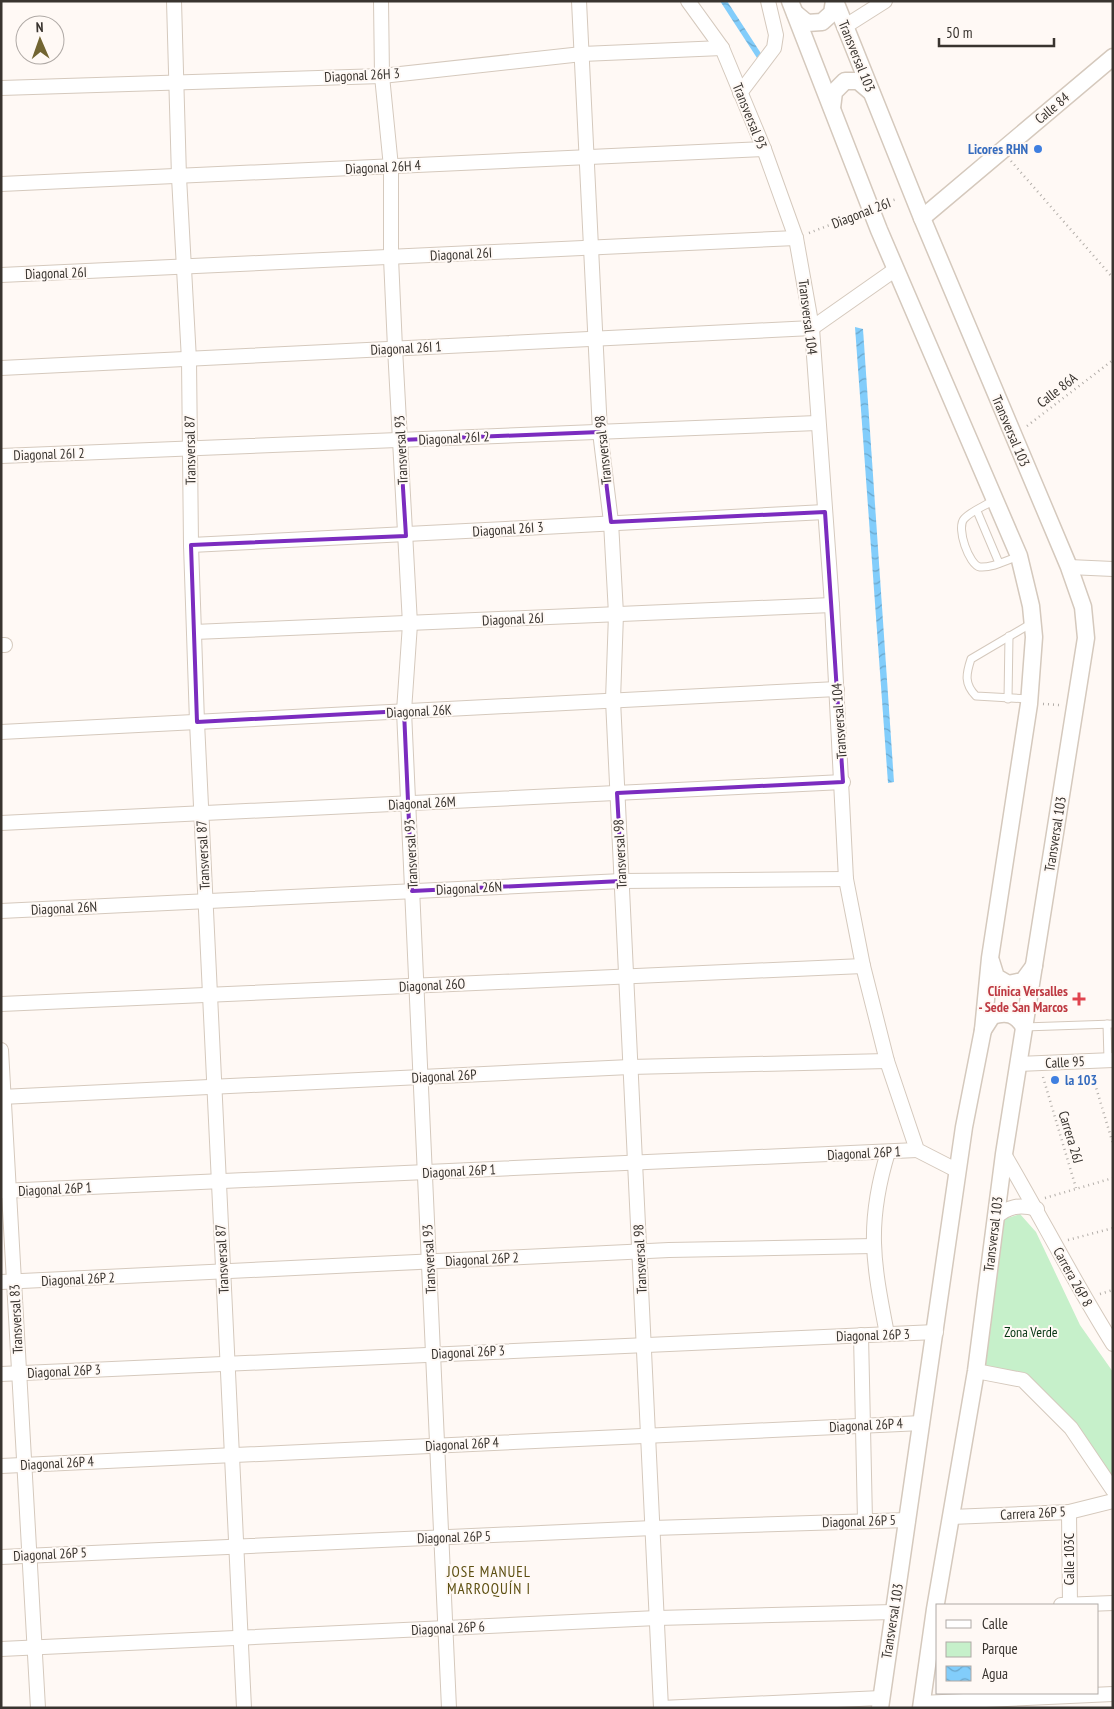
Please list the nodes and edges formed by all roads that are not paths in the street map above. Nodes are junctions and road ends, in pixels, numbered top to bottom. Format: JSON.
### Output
{"nodes":[{"id":1,"x":174,"y":1,"type":"edge"},
{"id":2,"x":381,"y":1,"type":"edge"},
{"id":3,"x":579,"y":1,"type":"edge"},
{"id":4,"x":688,"y":1,"type":"edge"},
{"id":5,"x":768,"y":1,"type":"edge"},
{"id":6,"x":834,"y":1,"type":"edge"},
{"id":7,"x":886,"y":1,"type":"edge"},
{"id":8,"x":793,"y":7,"type":"edge"},
{"id":9,"x":844,"y":27,"type":"junction"},
{"id":10,"x":722,"y":48,"type":"junction"},
{"id":11,"x":582,"y":54,"type":"junction"},
{"id":12,"x":1113,"y":57,"type":"edge"},
{"id":13,"x":382,"y":76,"type":"junction"},
{"id":14,"x":177,"y":81,"type":"junction"},
{"id":15,"x":1,"y":88,"type":"edge"},
{"id":16,"x":740,"y":93,"type":"junction"},
{"id":17,"x":872,"y":94,"type":"junction"},
{"id":18,"x":832,"y":109,"type":"junction"},
{"id":19,"x":764,"y":149,"type":"junction"},
{"id":20,"x":587,"y":156,"type":"junction"},
{"id":21,"x":391,"y":166,"type":"junction"},
{"id":22,"x":180,"y":178,"type":"junction"},
{"id":23,"x":1,"y":184,"type":"edge"},
{"id":24,"x":922,"y":218,"type":"junction"},
{"id":25,"x":796,"y":238,"type":"junction"},
{"id":26,"x":591,"y":246,"type":"junction"},
{"id":27,"x":391,"y":258,"type":"junction"},
{"id":28,"x":184,"y":268,"type":"junction"},
{"id":29,"x":896,"y":269,"type":"junction"},
{"id":30,"x":1,"y":275,"type":"edge"},
{"id":31,"x":812,"y":328,"type":"junction"},
{"id":32,"x":596,"y":338,"type":"junction"},
{"id":33,"x":395,"y":348,"type":"junction"},
{"id":34,"x":189,"y":360,"type":"junction"},
{"id":35,"x":1,"y":368,"type":"edge"},
{"id":36,"x":817,"y":423,"type":"junction"},
{"id":37,"x":600,"y":432,"type":"junction"},
{"id":38,"x":400,"y":440,"type":"junction"},
{"id":39,"x":191,"y":449,"type":"junction"},
{"id":40,"x":1,"y":456,"type":"edge"},
{"id":41,"x":995,"y":500,"type":"junction"},
{"id":42,"x":977,"y":511,"type":"junction"},
{"id":43,"x":825,"y":512,"type":"junction"},
{"id":44,"x":611,"y":522,"type":"junction"},
{"id":45,"x":406,"y":536,"type":"junction"},
{"id":46,"x":191,"y":545,"type":"junction"},
{"id":47,"x":1019,"y":556,"type":"junction"},
{"id":48,"x":999,"y":563,"type":"junction"},
{"id":49,"x":1068,"y":567,"type":"junction"},
{"id":50,"x":1113,"y":569,"type":"edge"},
{"id":51,"x":832,"y":605,"type":"junction"},
{"id":52,"x":616,"y":614,"type":"junction"},
{"id":53,"x":1033,"y":623,"type":"junction"},
{"id":54,"x":410,"y":624,"type":"junction"},
{"id":55,"x":194,"y":632,"type":"junction"},
{"id":56,"x":1009,"y":636,"type":"junction"},
{"id":57,"x":837,"y":688,"type":"junction"},
{"id":58,"x":1008,"y":699,"type":"junction"},
{"id":59,"x":613,"y":700,"type":"junction"},
{"id":60,"x":1029,"y":702,"type":"junction"},
{"id":61,"x":404,"y":711,"type":"junction"},
{"id":62,"x":197,"y":722,"type":"junction"},
{"id":63,"x":1,"y":732,"type":"edge"},
{"id":64,"x":843,"y":782,"type":"junction"},
{"id":65,"x":617,"y":793,"type":"junction"},
{"id":66,"x":408,"y":803,"type":"junction"},
{"id":67,"x":201,"y":814,"type":"junction"},
{"id":68,"x":1,"y":823,"type":"edge"},
{"id":69,"x":846,"y":879,"type":"junction"},
{"id":70,"x":622,"y":881,"type":"junction"},
{"id":71,"x":412,"y":891,"type":"junction"},
{"id":72,"x":206,"y":901,"type":"junction"},
{"id":73,"x":1,"y":911,"type":"edge"},
{"id":74,"x":990,"y":958,"type":"junction"},
{"id":75,"x":1034,"y":964,"type":"junction"},
{"id":76,"x":863,"y":966,"type":"junction"},
{"id":77,"x":626,"y":977,"type":"junction"},
{"id":78,"x":417,"y":986,"type":"junction"},
{"id":79,"x":210,"y":995,"type":"junction"},
{"id":80,"x":1,"y":1004,"type":"edge"},
{"id":81,"x":1110,"y":1024,"type":"edge"},
{"id":82,"x":1024,"y":1027,"type":"junction"},
{"id":83,"x":983,"y":1030,"type":"junction"},
{"id":84,"x":1,"y":1050,"type":"edge"},
{"id":85,"x":1110,"y":1060,"type":"edge"},
{"id":86,"x":888,"y":1061,"type":"junction"},
{"id":87,"x":1018,"y":1064,"type":"junction"},
{"id":88,"x":630,"y":1067,"type":"junction"},
{"id":89,"x":421,"y":1077,"type":"junction"},
{"id":90,"x":214,"y":1087,"type":"junction"},
{"id":91,"x":3,"y":1097,"type":"edge"},
{"id":92,"x":917,"y":1150,"type":"junction"},
{"id":93,"x":888,"y":1152,"type":"junction"},
{"id":94,"x":1004,"y":1154,"type":"junction"},
{"id":95,"x":635,"y":1162,"type":"junction"},
{"id":96,"x":958,"y":1171,"type":"junction"},
{"id":97,"x":425,"y":1172,"type":"junction"},
{"id":98,"x":219,"y":1181,"type":"junction"},
{"id":99,"x":5,"y":1191,"type":"edge"},
{"id":100,"x":1034,"y":1205,"type":"junction"},
{"id":101,"x":995,"y":1218,"type":"junction"},
{"id":102,"x":873,"y":1246,"type":"junction"},
{"id":103,"x":639,"y":1252,"type":"junction"},
{"id":104,"x":429,"y":1262,"type":"junction"},
{"id":105,"x":223,"y":1272,"type":"junction"},
{"id":106,"x":8,"y":1282,"type":"edge"},
{"id":107,"x":936,"y":1332,"type":"junction"},
{"id":108,"x":886,"y":1334,"type":"junction"},
{"id":109,"x":861,"y":1335,"type":"junction"},
{"id":110,"x":644,"y":1344,"type":"junction"},
{"id":111,"x":1113,"y":1344,"type":"edge"},
{"id":112,"x":433,"y":1354,"type":"junction"},
{"id":113,"x":228,"y":1364,"type":"junction"},
{"id":114,"x":976,"y":1371,"type":"junction"},
{"id":115,"x":19,"y":1373,"type":"junction"},
{"id":116,"x":1,"y":1374,"type":"edge"},
{"id":117,"x":922,"y":1423,"type":"junction"},
{"id":118,"x":864,"y":1426,"type":"junction"},
{"id":119,"x":648,"y":1435,"type":"junction"},
{"id":120,"x":437,"y":1446,"type":"junction"},
{"id":121,"x":232,"y":1455,"type":"junction"},
{"id":122,"x":24,"y":1465,"type":"junction"},
{"id":123,"x":1,"y":1466,"type":"edge"},
{"id":124,"x":1113,"y":1490,"type":"edge"},
{"id":125,"x":1113,"y":1501,"type":"edge"},
{"id":126,"x":1069,"y":1512,"type":"junction"},
{"id":127,"x":951,"y":1517,"type":"junction"},
{"id":128,"x":908,"y":1520,"type":"junction"},
{"id":129,"x":866,"y":1521,"type":"junction"},
{"id":130,"x":653,"y":1528,"type":"junction"},
{"id":131,"x":442,"y":1537,"type":"junction"},
{"id":132,"x":236,"y":1546,"type":"junction"},
{"id":133,"x":29,"y":1555,"type":"junction"},
{"id":134,"x":1,"y":1557,"type":"edge"},
{"id":135,"x":1113,"y":1603,"type":"edge"},
{"id":136,"x":937,"y":1604,"type":"edge"},
{"id":137,"x":1070,"y":1604,"type":"edge"},
{"id":138,"x":1092,"y":1604,"type":"edge"},
{"id":139,"x":936,"y":1609,"type":"edge"},
{"id":140,"x":894,"y":1612,"type":"junction"},
{"id":141,"x":657,"y":1618,"type":"junction"},
{"id":142,"x":446,"y":1628,"type":"junction"},
{"id":143,"x":240,"y":1638,"type":"junction"},
{"id":144,"x":34,"y":1648,"type":"junction"},
{"id":145,"x":1,"y":1649,"type":"edge"},
{"id":146,"x":1113,"y":1694,"type":"edge"},
{"id":147,"x":1077,"y":1699,"type":"edge"},
{"id":148,"x":880,"y":1703,"type":"edge"},
{"id":149,"x":921,"y":1706,"type":"edge"},
{"id":150,"x":38,"y":1708,"type":"edge"},
{"id":151,"x":244,"y":1708,"type":"edge"},
{"id":152,"x":450,"y":1708,"type":"edge"},
{"id":153,"x":661,"y":1708,"type":"edge"}],
"edges":[{"from":1,"to":14,"type":"street","name":"Transversal 87"},
{"from":2,"to":13,"type":"street","name":"Transversal 93"},
{"from":3,"to":11,"type":"street","name":"Transversal 98"},
{"from":4,"to":10,"type":"street","name":"Transversal 93"},
{"from":5,"to":16,"type":"street"},
{"from":6,"to":8,"type":"street"},
{"from":6,"to":9,"type":"street","name":"Transversal 103"},
{"from":7,"to":9,"type":"street"},
{"from":8,"to":18,"type":"street","name":"Transversal 103"},
{"from":9,"to":17,"type":"street","name":"Transversal 103"},
{"from":10,"to":11,"type":"street","name":"Diagonal 26H 3"},
{"from":10,"to":16,"type":"street","name":"Transversal 93"},
{"from":11,"to":13,"type":"street","name":"Diagonal 26H 3"},
{"from":11,"to":20,"type":"street","name":"Transversal 98"},
{"from":12,"to":24,"type":"street","name":"Calle 84"},
{"from":13,"to":14,"type":"street","name":"Diagonal 26H 3"},
{"from":13,"to":21,"type":"street","name":"Transversal 93"},
{"from":14,"to":15,"type":"street","name":"Diagonal 26H 3"},
{"from":14,"to":22,"type":"street","name":"Transversal 87"},
{"from":16,"to":19,"type":"street","name":"Transversal 93"},
{"from":17,"to":18,"type":"street"},
{"from":17,"to":24,"type":"street","name":"Transversal 103"},
{"from":18,"to":29,"type":"street","name":"Transversal 103"},
{"from":19,"to":20,"type":"street","name":"Diagonal 26H 4"},
{"from":19,"to":25,"type":"street","name":"Transversal 93"},
{"from":20,"to":21,"type":"street","name":"Diagonal 26H 4"},
{"from":20,"to":26,"type":"street","name":"Transversal 98"},
{"from":21,"to":22,"type":"street","name":"Diagonal 26H 4"},
{"from":21,"to":27,"type":"street","name":"Transversal 93"},
{"from":22,"to":23,"type":"street","name":"Diagonal 26H 4"},
{"from":22,"to":28,"type":"street","name":"Transversal 87"},
{"from":24,"to":49,"type":"street","name":"Transversal 103"},
{"from":25,"to":26,"type":"street","name":"Diagonal 26I"},
{"from":25,"to":31,"type":"street","name":"Transversal 104"},
{"from":26,"to":27,"type":"street","name":"Diagonal 26I"},
{"from":26,"to":32,"type":"street","name":"Transversal 98"},
{"from":27,"to":28,"type":"street","name":"Diagonal 26I"},
{"from":27,"to":33,"type":"street","name":"Transversal 93"},
{"from":28,"to":30,"type":"street","name":"Diagonal 26I"},
{"from":28,"to":34,"type":"street","name":"Transversal 87"},
{"from":29,"to":31,"type":"street"},
{"from":29,"to":41,"type":"street","name":"Transversal 103"},
{"from":31,"to":32,"type":"street","name":"Diagonal 26I 1"},
{"from":31,"to":36,"type":"street","name":"Transversal 104"},
{"from":32,"to":33,"type":"street","name":"Diagonal 26I 1"},
{"from":32,"to":37,"type":"street","name":"Transversal 98"},
{"from":33,"to":34,"type":"street","name":"Diagonal 26I 1"},
{"from":33,"to":38,"type":"street","name":"Transversal 93"},
{"from":34,"to":35,"type":"street","name":"Diagonal 26I 1"},
{"from":34,"to":39,"type":"street","name":"Transversal 87"},
{"from":36,"to":37,"type":"street","name":"Diagonal 26I 2"},
{"from":36,"to":43,"type":"street","name":"Transversal 104"},
{"from":37,"to":38,"type":"street","name":"Diagonal 26I 2"},
{"from":37,"to":44,"type":"street","name":"Transversal 98"},
{"from":38,"to":39,"type":"street","name":"Diagonal 26I 2"},
{"from":38,"to":45,"type":"street","name":"Transversal 93"},
{"from":39,"to":40,"type":"street","name":"Diagonal 26I 2"},
{"from":39,"to":46,"type":"street","name":"Transversal 87"},
{"from":41,"to":42,"type":"lane"},
{"from":41,"to":47,"type":"street","name":"Transversal 103"},
{"from":42,"to":48,"type":"lane"},
{"from":42,"to":48,"type":"lane"},
{"from":43,"to":44,"type":"street","name":"Diagonal 26I 3"},
{"from":43,"to":51,"type":"street","name":"Transversal 104"},
{"from":44,"to":45,"type":"street","name":"Diagonal 26I 3"},
{"from":44,"to":52,"type":"street","name":"Transversal 98"},
{"from":45,"to":46,"type":"street","name":"Diagonal 26I 3"},
{"from":45,"to":54,"type":"street","name":"Transversal 93"},
{"from":46,"to":55,"type":"street","name":"Transversal 87"},
{"from":47,"to":48,"type":"lane"},
{"from":47,"to":53,"type":"street","name":"Transversal 103"},
{"from":49,"to":50,"type":"street"},
{"from":49,"to":75,"type":"street","name":"Transversal 103"},
{"from":51,"to":52,"type":"street","name":"Diagonal 26J"},
{"from":51,"to":57,"type":"street","name":"Transversal 104"},
{"from":52,"to":54,"type":"street","name":"Diagonal 26J"},
{"from":52,"to":59,"type":"street","name":"Transversal 98"},
{"from":53,"to":56,"type":"lane"},
{"from":53,"to":60,"type":"street","name":"Transversal 103"},
{"from":54,"to":55,"type":"street","name":"Diagonal 26J"},
{"from":54,"to":61,"type":"street","name":"Transversal 93"},
{"from":55,"to":62,"type":"street","name":"Transversal 87"},
{"from":56,"to":58,"type":"lane"},
{"from":56,"to":58,"type":"lane"},
{"from":57,"to":59,"type":"street","name":"Diagonal 26K"},
{"from":57,"to":64,"type":"street","name":"Transversal 104"},
{"from":58,"to":60,"type":"lane"},
{"from":59,"to":61,"type":"street","name":"Diagonal 26K"},
{"from":59,"to":65,"type":"street","name":"Transversal 98"},
{"from":60,"to":74,"type":"street","name":"Transversal 103"},
{"from":61,"to":62,"type":"street","name":"Diagonal 26K"},
{"from":61,"to":66,"type":"street","name":"Transversal 93"},
{"from":62,"to":63,"type":"street","name":"Diagonal 26K"},
{"from":62,"to":67,"type":"street","name":"Transversal 87"},
{"from":64,"to":65,"type":"street","name":"Diagonal 26M"},
{"from":64,"to":69,"type":"street","name":"Transversal 104"},
{"from":65,"to":66,"type":"street","name":"Diagonal 26M"},
{"from":65,"to":70,"type":"street","name":"Transversal 98"},
{"from":66,"to":67,"type":"street","name":"Diagonal 26M"},
{"from":66,"to":71,"type":"street","name":"Transversal 93"},
{"from":67,"to":68,"type":"street","name":"Diagonal 26M"},
{"from":67,"to":72,"type":"street","name":"Transversal 87"},
{"from":69,"to":70,"type":"street","name":"Diagonal 26N"},
{"from":69,"to":76,"type":"street","name":"Transversal 104"},
{"from":70,"to":71,"type":"street","name":"Diagonal 26N"},
{"from":70,"to":77,"type":"street","name":"Transversal 98"},
{"from":71,"to":72,"type":"street","name":"Diagonal 26N"},
{"from":71,"to":78,"type":"street","name":"Transversal 93"},
{"from":72,"to":73,"type":"street","name":"Diagonal 26N"},
{"from":72,"to":79,"type":"street","name":"Transversal 87"},
{"from":74,"to":75,"type":"street"},
{"from":74,"to":83,"type":"street","name":"Transversal 103"},
{"from":75,"to":82,"type":"street","name":"Transversal 103"},
{"from":76,"to":77,"type":"street","name":"Diagonal 26O"},
{"from":76,"to":86,"type":"street","name":"Transversal 104"},
{"from":77,"to":78,"type":"street","name":"Diagonal 26O"},
{"from":77,"to":88,"type":"street","name":"Transversal 98"},
{"from":78,"to":79,"type":"street","name":"Diagonal 26O"},
{"from":78,"to":89,"type":"street","name":"Transversal 93"},
{"from":79,"to":80,"type":"street","name":"Diagonal 26O"},
{"from":79,"to":90,"type":"street","name":"Transversal 87"},
{"from":81,"to":82,"type":"lane"},
{"from":81,"to":85,"type":"lane"},
{"from":82,"to":83,"type":"street"},
{"from":82,"to":87,"type":"street","name":"Transversal 103"},
{"from":83,"to":96,"type":"street","name":"Transversal 103"},
{"from":84,"to":91,"type":"street","name":"Transversal 83"},
{"from":85,"to":87,"type":"street","name":"Calle 95"},
{"from":86,"to":88,"type":"street","name":"Diagonal 26P"},
{"from":86,"to":92,"type":"street","name":"Transversal 104"},
{"from":87,"to":94,"type":"street","name":"Transversal 103"},
{"from":88,"to":89,"type":"street","name":"Diagonal 26P"},
{"from":88,"to":95,"type":"street","name":"Transversal 98"},
{"from":89,"to":90,"type":"street","name":"Diagonal 26P"},
{"from":89,"to":97,"type":"street","name":"Transversal 93"},
{"from":90,"to":91,"type":"street","name":"Diagonal 26P"},
{"from":90,"to":98,"type":"street","name":"Transversal 87"},
{"from":91,"to":99,"type":"street","name":"Transversal 83"},
{"from":92,"to":93,"type":"street","name":"Diagonal 26P 1"},
{"from":92,"to":96,"type":"street"},
{"from":93,"to":95,"type":"street","name":"Diagonal 26P 1"},
{"from":93,"to":102,"type":"street"},
{"from":94,"to":100,"type":"street","name":"Carrera 26P 8"},
{"from":94,"to":101,"type":"street","name":"Transversal 103"},
{"from":95,"to":97,"type":"street","name":"Diagonal 26P 1"},
{"from":95,"to":103,"type":"street","name":"Transversal 98"},
{"from":96,"to":107,"type":"street","name":"Transversal 103"},
{"from":97,"to":98,"type":"street","name":"Diagonal 26P 1"},
{"from":97,"to":104,"type":"street","name":"Transversal 93"},
{"from":98,"to":99,"type":"street","name":"Diagonal 26P 1"},
{"from":98,"to":105,"type":"street","name":"Transversal 87"},
{"from":99,"to":106,"type":"street","name":"Transversal 83"},
{"from":100,"to":101,"type":"street"},
{"from":100,"to":111,"type":"street","name":"Carrera 26P 8"},
{"from":101,"to":114,"type":"street","name":"Transversal 103"},
{"from":102,"to":103,"type":"street","name":"Diagonal 26P 2"},
{"from":102,"to":108,"type":"street"},
{"from":103,"to":104,"type":"street","name":"Diagonal 26P 2"},
{"from":103,"to":110,"type":"street","name":"Transversal 98"},
{"from":104,"to":105,"type":"street","name":"Diagonal 26P 2"},
{"from":104,"to":112,"type":"street","name":"Transversal 93"},
{"from":105,"to":106,"type":"street","name":"Diagonal 26P 2"},
{"from":105,"to":113,"type":"street","name":"Transversal 87"},
{"from":106,"to":115,"type":"street","name":"Transversal 83"},
{"from":107,"to":108,"type":"street","name":"Diagonal 26P 3"},
{"from":107,"to":117,"type":"street","name":"Transversal 103"},
{"from":108,"to":109,"type":"street","name":"Diagonal 26P 3"},
{"from":109,"to":110,"type":"street","name":"Diagonal 26P 3"},
{"from":109,"to":118,"type":"street"},
{"from":110,"to":112,"type":"street","name":"Diagonal 26P 3"},
{"from":110,"to":119,"type":"street","name":"Transversal 98"},
{"from":112,"to":113,"type":"street","name":"Diagonal 26P 3"},
{"from":112,"to":120,"type":"street","name":"Transversal 93"},
{"from":113,"to":115,"type":"street","name":"Diagonal 26P 3"},
{"from":113,"to":121,"type":"street","name":"Transversal 87"},
{"from":114,"to":124,"type":"street"},
{"from":114,"to":127,"type":"street","name":"Transversal 103"},
{"from":115,"to":116,"type":"street","name":"Diagonal 26P 3"},
{"from":115,"to":122,"type":"street","name":"Transversal 83"},
{"from":117,"to":118,"type":"street","name":"Diagonal 26P 4"},
{"from":117,"to":128,"type":"street","name":"Transversal 103"},
{"from":118,"to":119,"type":"street","name":"Diagonal 26P 4"},
{"from":118,"to":129,"type":"street"},
{"from":119,"to":120,"type":"street","name":"Diagonal 26P 4"},
{"from":119,"to":130,"type":"street","name":"Transversal 98"},
{"from":120,"to":121,"type":"street","name":"Diagonal 26P 4"},
{"from":120,"to":131,"type":"street","name":"Transversal 93"},
{"from":121,"to":122,"type":"street","name":"Diagonal 26P 4"},
{"from":121,"to":132,"type":"street","name":"Transversal 87"},
{"from":122,"to":123,"type":"street","name":"Diagonal 26P 4"},
{"from":122,"to":133,"type":"street","name":"Transversal 83"},
{"from":125,"to":126,"type":"street","name":"Carrera 26P 5"},
{"from":126,"to":127,"type":"street","name":"Carrera 26P 5"},
{"from":126,"to":137,"type":"street","name":"Calle 103C"},
{"from":127,"to":136,"type":"street","name":"Transversal 103"},
{"from":128,"to":129,"type":"street","name":"Diagonal 26P 5"},
{"from":128,"to":140,"type":"street","name":"Transversal 103"},
{"from":129,"to":130,"type":"street","name":"Diagonal 26P 5"},
{"from":130,"to":131,"type":"street","name":"Diagonal 26P 5"},
{"from":130,"to":141,"type":"street","name":"Transversal 98"},
{"from":131,"to":132,"type":"street","name":"Diagonal 26P 5"},
{"from":131,"to":142,"type":"street","name":"Transversal 93"},
{"from":132,"to":133,"type":"street","name":"Diagonal 26P 5"},
{"from":132,"to":143,"type":"street","name":"Transversal 87"},
{"from":133,"to":134,"type":"street","name":"Diagonal 26P 5"},
{"from":133,"to":144,"type":"street","name":"Transversal 83"},
{"from":135,"to":138,"type":"street"},
{"from":139,"to":149,"type":"street","name":"Transversal 103"},
{"from":140,"to":141,"type":"street","name":"Diagonal 26P 6"},
{"from":140,"to":148,"type":"street","name":"Transversal 103"},
{"from":141,"to":142,"type":"street","name":"Diagonal 26P 6"},
{"from":141,"to":153,"type":"street","name":"Transversal 98"},
{"from":142,"to":143,"type":"street","name":"Diagonal 26P 6"},
{"from":142,"to":152,"type":"street","name":"Transversal 93"},
{"from":143,"to":144,"type":"street","name":"Diagonal 26P 6"},
{"from":143,"to":151,"type":"street","name":"Transversal 87"},
{"from":144,"to":145,"type":"street","name":"Diagonal 26P 6"},
{"from":144,"to":150,"type":"street","name":"Transversal 83"},
{"from":146,"to":147,"type":"street"},
{"from":147,"to":149,"type":"street"},
{"from":148,"to":153,"type":"street"}]}
